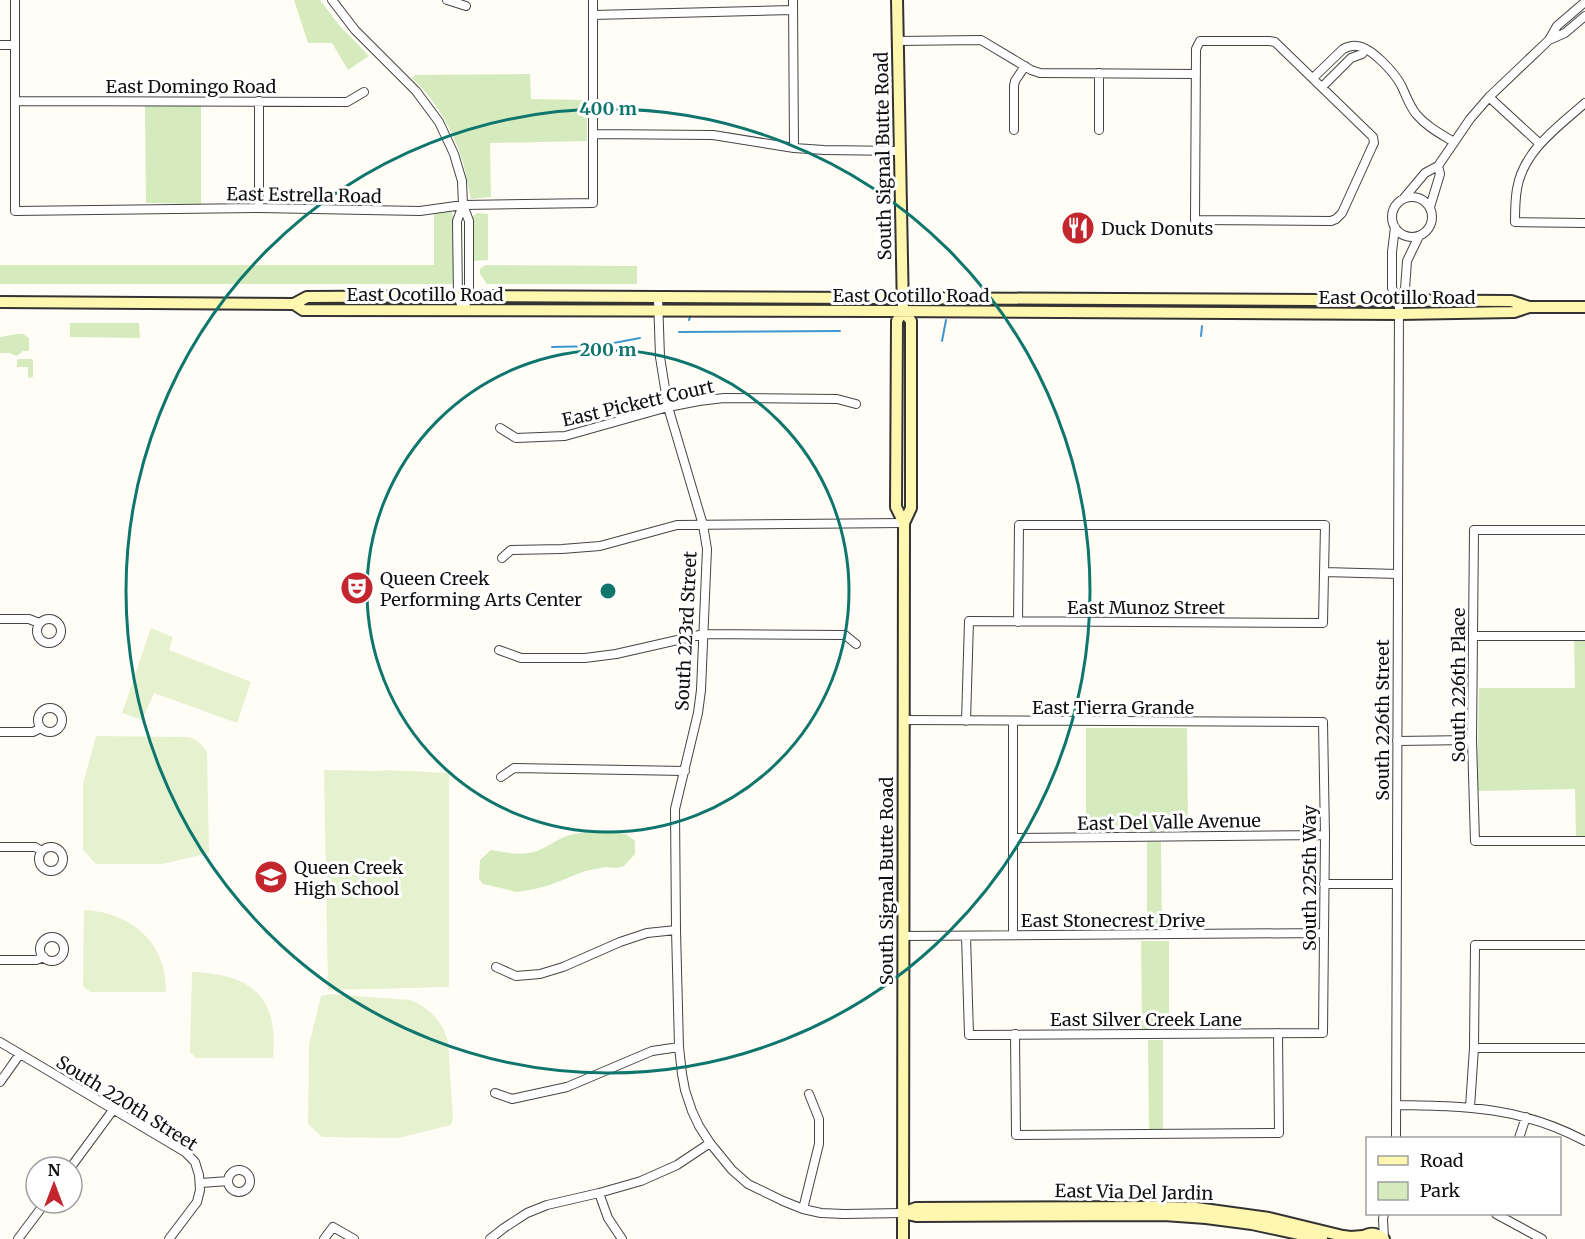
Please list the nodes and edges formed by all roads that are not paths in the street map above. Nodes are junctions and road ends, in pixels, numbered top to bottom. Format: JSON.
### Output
{"nodes":[{"id":1,"x":15,"y":0,"type":"edge"},
{"id":2,"x":332,"y":0,"type":"edge"},
{"id":3,"x":447,"y":0,"type":"edge"},
{"id":4,"x":593,"y":0,"type":"edge"},
{"id":5,"x":793,"y":0,"type":"edge"},
{"id":6,"x":897,"y":0,"type":"edge"},
{"id":7,"x":1585,"y":2,"type":"edge"},
{"id":8,"x":466,"y":6,"type":"dead end"},
{"id":9,"x":793,"y":10,"type":"junction"},
{"id":10,"x":593,"y":15,"type":"junction"},
{"id":11,"x":1585,"y":16,"type":"edge"},
{"id":12,"x":1549,"y":40,"type":"junction"},
{"id":13,"x":898,"y":41,"type":"junction"},
{"id":14,"x":0,"y":45,"type":"edge"},
{"id":15,"x":15,"y":45,"type":"junction"},
{"id":16,"x":1365,"y":50,"type":"junction"},
{"id":17,"x":1025,"y":66,"type":"junction"},
{"id":18,"x":1099,"y":73,"type":"junction"},
{"id":19,"x":1196,"y":74,"type":"junction"},
{"id":20,"x":1313,"y":78,"type":"junction"},
{"id":21,"x":1322,"y":87,"type":"junction"},
{"id":22,"x":364,"y":92,"type":"dead end"},
{"id":23,"x":1489,"y":97,"type":"junction"},
{"id":24,"x":15,"y":100,"type":"junction"},
{"id":25,"x":259,"y":101,"type":"junction"},
{"id":26,"x":1585,"y":103,"type":"edge"},
{"id":27,"x":1014,"y":130,"type":"dead end"},
{"id":28,"x":1099,"y":130,"type":"dead end"},
{"id":29,"x":593,"y":134,"type":"junction"},
{"id":30,"x":1454,"y":142,"type":"junction"},
{"id":31,"x":1540,"y":144,"type":"junction"},
{"id":32,"x":794,"y":148,"type":"junction"},
{"id":33,"x":900,"y":151,"type":"junction"},
{"id":34,"x":1438,"y":166,"type":"junction"},
{"id":35,"x":1404,"y":198,"type":"junction"},
{"id":36,"x":463,"y":205,"type":"junction"},
{"id":37,"x":1430,"y":207,"type":"junction"},
{"id":38,"x":259,"y":208,"type":"junction"},
{"id":39,"x":1585,"y":223,"type":"edge"},
{"id":40,"x":1395,"y":227,"type":"junction"},
{"id":41,"x":1419,"y":236,"type":"junction"},
{"id":42,"x":463,"y":296,"type":"junction"},
{"id":43,"x":902,"y":297,"type":"junction"},
{"id":44,"x":658,"y":298,"type":"junction"},
{"id":45,"x":1399,"y":301,"type":"junction"},
{"id":46,"x":0,"y":302,"type":"edge"},
{"id":47,"x":294,"y":304,"type":"junction"},
{"id":48,"x":1528,"y":307,"type":"junction"},
{"id":49,"x":1585,"y":307,"type":"edge"},
{"id":50,"x":463,"y":310,"type":"junction"},
{"id":51,"x":659,"y":310,"type":"junction"},
{"id":52,"x":903,"y":311,"type":"junction"},
{"id":53,"x":1399,"y":314,"type":"junction"},
{"id":54,"x":856,"y":404,"type":"dead end"},
{"id":55,"x":668,"y":408,"type":"junction"},
{"id":56,"x":500,"y":428,"type":"dead end"},
{"id":57,"x":904,"y":523,"type":"junction"},
{"id":58,"x":703,"y":525,"type":"junction"},
{"id":59,"x":1585,"y":530,"type":"edge"},
{"id":60,"x":502,"y":558,"type":"dead end"},
{"id":61,"x":1324,"y":572,"type":"junction"},
{"id":62,"x":1398,"y":574,"type":"junction"},
{"id":63,"x":0,"y":619,"type":"edge"},
{"id":64,"x":1018,"y":622,"type":"junction"},
{"id":65,"x":39,"y":623,"type":"dead end"},
{"id":66,"x":704,"y":634,"type":"junction"},
{"id":67,"x":1473,"y":636,"type":"junction"},
{"id":68,"x":1585,"y":636,"type":"edge"},
{"id":69,"x":856,"y":644,"type":"dead end"},
{"id":70,"x":500,"y":650,"type":"dead end"},
{"id":71,"x":903,"y":720,"type":"junction"},
{"id":72,"x":966,"y":721,"type":"junction"},
{"id":73,"x":1013,"y":722,"type":"junction"},
{"id":74,"x":1323,"y":722,"type":"joint"},
{"id":75,"x":41,"y":728,"type":"dead end"},
{"id":76,"x":0,"y":732,"type":"edge"},
{"id":77,"x":1473,"y":740,"type":"junction"},
{"id":78,"x":1397,"y":741,"type":"junction"},
{"id":79,"x":685,"y":771,"type":"junction"},
{"id":80,"x":501,"y":777,"type":"dead end"},
{"id":81,"x":1325,"y":835,"type":"junction"},
{"id":82,"x":1013,"y":838,"type":"junction"},
{"id":83,"x":1585,"y":841,"type":"edge"},
{"id":84,"x":0,"y":847,"type":"edge"},
{"id":85,"x":42,"y":851,"type":"dead end"},
{"id":86,"x":1324,"y":884,"type":"junction"},
{"id":87,"x":1397,"y":884,"type":"junction"},
{"id":88,"x":676,"y":930,"type":"junction"},
{"id":89,"x":1324,"y":933,"type":"junction"},
{"id":90,"x":903,"y":936,"type":"junction"},
{"id":91,"x":966,"y":936,"type":"junction"},
{"id":92,"x":1013,"y":936,"type":"junction"},
{"id":93,"x":1585,"y":945,"type":"edge"},
{"id":94,"x":44,"y":957,"type":"dead end"},
{"id":95,"x":0,"y":960,"type":"edge"},
{"id":96,"x":495,"y":967,"type":"dead end"},
{"id":97,"x":1278,"y":1033,"type":"junction"},
{"id":98,"x":1323,"y":1033,"type":"joint"},
{"id":99,"x":1015,"y":1034,"type":"junction"},
{"id":100,"x":0,"y":1042,"type":"edge"},
{"id":101,"x":679,"y":1047,"type":"junction"},
{"id":102,"x":1474,"y":1048,"type":"junction"},
{"id":103,"x":1585,"y":1048,"type":"edge"},
{"id":104,"x":20,"y":1054,"type":"junction"},
{"id":105,"x":0,"y":1082,"type":"edge"},
{"id":106,"x":495,"y":1094,"type":"dead end"},
{"id":107,"x":810,"y":1094,"type":"dead end"},
{"id":108,"x":1397,"y":1105,"type":"junction"},
{"id":109,"x":1470,"y":1107,"type":"junction"},
{"id":110,"x":113,"y":1110,"type":"junction"},
{"id":111,"x":1526,"y":1117,"type":"junction"},
{"id":112,"x":1396,"y":1137,"type":"edge"},
{"id":113,"x":1519,"y":1137,"type":"edge"},
{"id":114,"x":1585,"y":1141,"type":"edge"},
{"id":115,"x":710,"y":1143,"type":"junction"},
{"id":116,"x":80,"y":1155,"type":"edge"},
{"id":117,"x":228,"y":1181,"type":"dead end"},
{"id":118,"x":201,"y":1183,"type":"junction"},
{"id":119,"x":599,"y":1193,"type":"junction"},
{"id":120,"x":803,"y":1209,"type":"junction"},
{"id":121,"x":903,"y":1213,"type":"junction"},
{"id":122,"x":36,"y":1215,"type":"edge"},
{"id":123,"x":1498,"y":1215,"type":"edge"},
{"id":124,"x":1383,"y":1216,"type":"edge"},
{"id":125,"x":1364,"y":1236,"type":"edge"},
{"id":126,"x":18,"y":1239,"type":"edge"},
{"id":127,"x":170,"y":1239,"type":"edge"},
{"id":128,"x":324,"y":1239,"type":"edge"},
{"id":129,"x":354,"y":1239,"type":"edge"},
{"id":130,"x":490,"y":1239,"type":"edge"},
{"id":131,"x":622,"y":1239,"type":"edge"},
{"id":132,"x":903,"y":1239,"type":"edge"},
{"id":133,"x":1322,"y":1239,"type":"edge"},
{"id":134,"x":1384,"y":1239,"type":"edge"},
{"id":135,"x":1542,"y":1239,"type":"edge"}],
"edges":[{"from":1,"to":15,"type":"street"},
{"from":2,"to":36,"type":"street"},
{"from":3,"to":8,"type":"street"},
{"from":4,"to":10,"type":"street"},
{"from":5,"to":9,"type":"street"},
{"from":6,"to":13,"type":"main road","name":"South Signal Butte Road"},
{"from":7,"to":12,"type":"street"},
{"from":9,"to":10,"type":"street"},
{"from":9,"to":32,"type":"street"},
{"from":10,"to":29,"type":"street"},
{"from":11,"to":12,"type":"street"},
{"from":12,"to":23,"type":"street"},
{"from":13,"to":17,"type":"street"},
{"from":13,"to":33,"type":"main road","name":"South Signal Butte Road"},
{"from":14,"to":15,"type":"street"},
{"from":15,"to":24,"type":"street"},
{"from":16,"to":20,"type":"street"},
{"from":16,"to":21,"type":"street"},
{"from":16,"to":30,"type":"street"},
{"from":17,"to":18,"type":"street"},
{"from":17,"to":27,"type":"street"},
{"from":18,"to":19,"type":"street"},
{"from":18,"to":28,"type":"street"},
{"from":19,"to":20,"type":"street"},
{"from":19,"to":21,"type":"street"},
{"from":20,"to":21,"type":"street"},
{"from":22,"to":25,"type":"street","name":"East Domingo Road"},
{"from":23,"to":30,"type":"street"},
{"from":23,"to":31,"type":"street"},
{"from":24,"to":25,"type":"street","name":"East Domingo Road"},
{"from":24,"to":38,"type":"street","name":"East Estrella Road"},
{"from":25,"to":38,"type":"street"},
{"from":26,"to":31,"type":"street"},
{"from":29,"to":32,"type":"street"},
{"from":29,"to":36,"type":"street","name":"East Estrella Road"},
{"from":30,"to":34,"type":"street"},
{"from":31,"to":39,"type":"street"},
{"from":32,"to":33,"type":"street"},
{"from":33,"to":43,"type":"main road","name":"South Signal Butte Road"},
{"from":34,"to":35,"type":"street"},
{"from":34,"to":37,"type":"street"},
{"from":35,"to":37,"type":"street"},
{"from":35,"to":40,"type":"street"},
{"from":36,"to":38,"type":"street","name":"East Estrella Road"},
{"from":36,"to":42,"type":"street"},
{"from":37,"to":41,"type":"street"},
{"from":40,"to":41,"type":"street"},
{"from":40,"to":45,"type":"street"},
{"from":41,"to":45,"type":"street"},
{"from":42,"to":44,"type":"main road","name":"East Ocotillo Road"},
{"from":42,"to":47,"type":"main road","name":"East Ocotillo Road"},
{"from":42,"to":50,"type":"street"},
{"from":43,"to":44,"type":"main road","name":"East Ocotillo Road"},
{"from":43,"to":45,"type":"main road","name":"East Ocotillo Road"},
{"from":43,"to":52,"type":"main road","name":"South Signal Butte Road"},
{"from":44,"to":51,"type":"street","name":"South 223rd Street"},
{"from":45,"to":48,"type":"main road","name":"East Ocotillo Road"},
{"from":45,"to":53,"type":"street","name":"South 226th Street"},
{"from":46,"to":47,"type":"main road","name":"East Ocotillo Road"},
{"from":47,"to":50,"type":"main road","name":"East Ocotillo Road"},
{"from":48,"to":49,"type":"main road","name":"East Ocotillo Road"},
{"from":48,"to":53,"type":"main road","name":"East Ocotillo Road"},
{"from":50,"to":51,"type":"main road","name":"East Ocotillo Road"},
{"from":51,"to":52,"type":"main road","name":"East Ocotillo Road"},
{"from":51,"to":55,"type":"street","name":"South 223rd Street"},
{"from":52,"to":53,"type":"main road","name":"East Ocotillo Road"},
{"from":52,"to":57,"type":"main road","name":"South Signal Butte Road"},
{"from":53,"to":62,"type":"street","name":"South 226th Street"},
{"from":54,"to":55,"type":"street","name":"East Pickett Court"},
{"from":55,"to":56,"type":"street","name":"East Pickett Court"},
{"from":55,"to":58,"type":"street","name":"South 223rd Street"},
{"from":57,"to":58,"type":"street"},
{"from":57,"to":71,"type":"main road","name":"South Signal Butte Road"},
{"from":58,"to":60,"type":"street"},
{"from":58,"to":66,"type":"street","name":"South 223rd Street"},
{"from":59,"to":67,"type":"street","name":"South 226th Place"},
{"from":61,"to":62,"type":"street"},
{"from":61,"to":64,"type":"street","name":"East Munoz Street"},
{"from":61,"to":64,"type":"street"},
{"from":62,"to":78,"type":"street","name":"South 226th Street"},
{"from":63,"to":65,"type":"street"},
{"from":64,"to":72,"type":"street","name":"East Munoz Street"},
{"from":66,"to":69,"type":"street"},
{"from":66,"to":70,"type":"street"},
{"from":66,"to":79,"type":"street","name":"South 223rd Street"},
{"from":67,"to":68,"type":"street"},
{"from":67,"to":77,"type":"street","name":"South 226th Place"},
{"from":71,"to":72,"type":"street","name":"East Tierra Grande"},
{"from":71,"to":90,"type":"main road","name":"South Signal Butte Road"},
{"from":72,"to":73,"type":"street","name":"East Tierra Grande"},
{"from":73,"to":74,"type":"street","name":"East Tierra Grande"},
{"from":73,"to":82,"type":"street"},
{"from":74,"to":81,"type":"street","name":"South 225th Way"},
{"from":75,"to":76,"type":"street"},
{"from":77,"to":78,"type":"street"},
{"from":77,"to":83,"type":"street","name":"South 226th Place"},
{"from":78,"to":87,"type":"street","name":"South 226th Street"},
{"from":79,"to":80,"type":"street"},
{"from":79,"to":88,"type":"street","name":"South 223rd Street"},
{"from":81,"to":82,"type":"street","name":"East Del Valle Avenue"},
{"from":81,"to":86,"type":"street","name":"South 225th Way"},
{"from":82,"to":92,"type":"street"},
{"from":84,"to":85,"type":"street"},
{"from":86,"to":87,"type":"street"},
{"from":86,"to":89,"type":"street","name":"South 225th Way"},
{"from":87,"to":108,"type":"street","name":"South 226th Street"},
{"from":88,"to":96,"type":"street"},
{"from":88,"to":101,"type":"street","name":"South 223rd Street"},
{"from":89,"to":92,"type":"street","name":"East Stonecrest Drive"},
{"from":89,"to":98,"type":"street","name":"South 225th Way"},
{"from":90,"to":91,"type":"street","name":"East Stonecrest Drive"},
{"from":90,"to":121,"type":"main road","name":"South Signal Butte Road"},
{"from":91,"to":92,"type":"street","name":"East Stonecrest Drive"},
{"from":91,"to":99,"type":"street","name":"East Silver Creek Lane"},
{"from":93,"to":102,"type":"street"},
{"from":94,"to":95,"type":"street"},
{"from":97,"to":98,"type":"street","name":"East Silver Creek Lane"},
{"from":97,"to":99,"type":"street","name":"East Silver Creek Lane"},
{"from":97,"to":99,"type":"street"},
{"from":100,"to":104,"type":"street","name":"South 220th Street"},
{"from":101,"to":106,"type":"street"},
{"from":101,"to":115,"type":"street","name":"South 223rd Street"},
{"from":102,"to":103,"type":"street"},
{"from":102,"to":109,"type":"street"},
{"from":104,"to":105,"type":"street"},
{"from":104,"to":110,"type":"street","name":"South 220th Street"},
{"from":107,"to":120,"type":"street"},
{"from":108,"to":109,"type":"street"},
{"from":108,"to":112,"type":"street","name":"South 226th Street"},
{"from":109,"to":111,"type":"street"},
{"from":110,"to":116,"type":"street"},
{"from":110,"to":118,"type":"street","name":"South 220th Street"},
{"from":111,"to":113,"type":"street"},
{"from":111,"to":114,"type":"street"},
{"from":115,"to":119,"type":"street"},
{"from":115,"to":120,"type":"street","name":"East Via Del Jardin"},
{"from":117,"to":118,"type":"street"},
{"from":118,"to":127,"type":"street"},
{"from":119,"to":130,"type":"street"},
{"from":119,"to":131,"type":"street"},
{"from":120,"to":121,"type":"street","name":"East Via Del Jardin"},
{"from":121,"to":125,"type":"main road","name":"East Via Del Jardin"},
{"from":121,"to":132,"type":"main road","name":"South Signal Butte Road"},
{"from":121,"to":133,"type":"main road","name":"East Via Del Jardin"},
{"from":122,"to":126,"type":"street"},
{"from":123,"to":135,"type":"street"},
{"from":124,"to":125,"type":"street"},
{"from":124,"to":134,"type":"street"},
{"from":125,"to":134,"type":"main road","name":"East Via Del Jardin"},
{"from":128,"to":129,"type":"street"}]}
